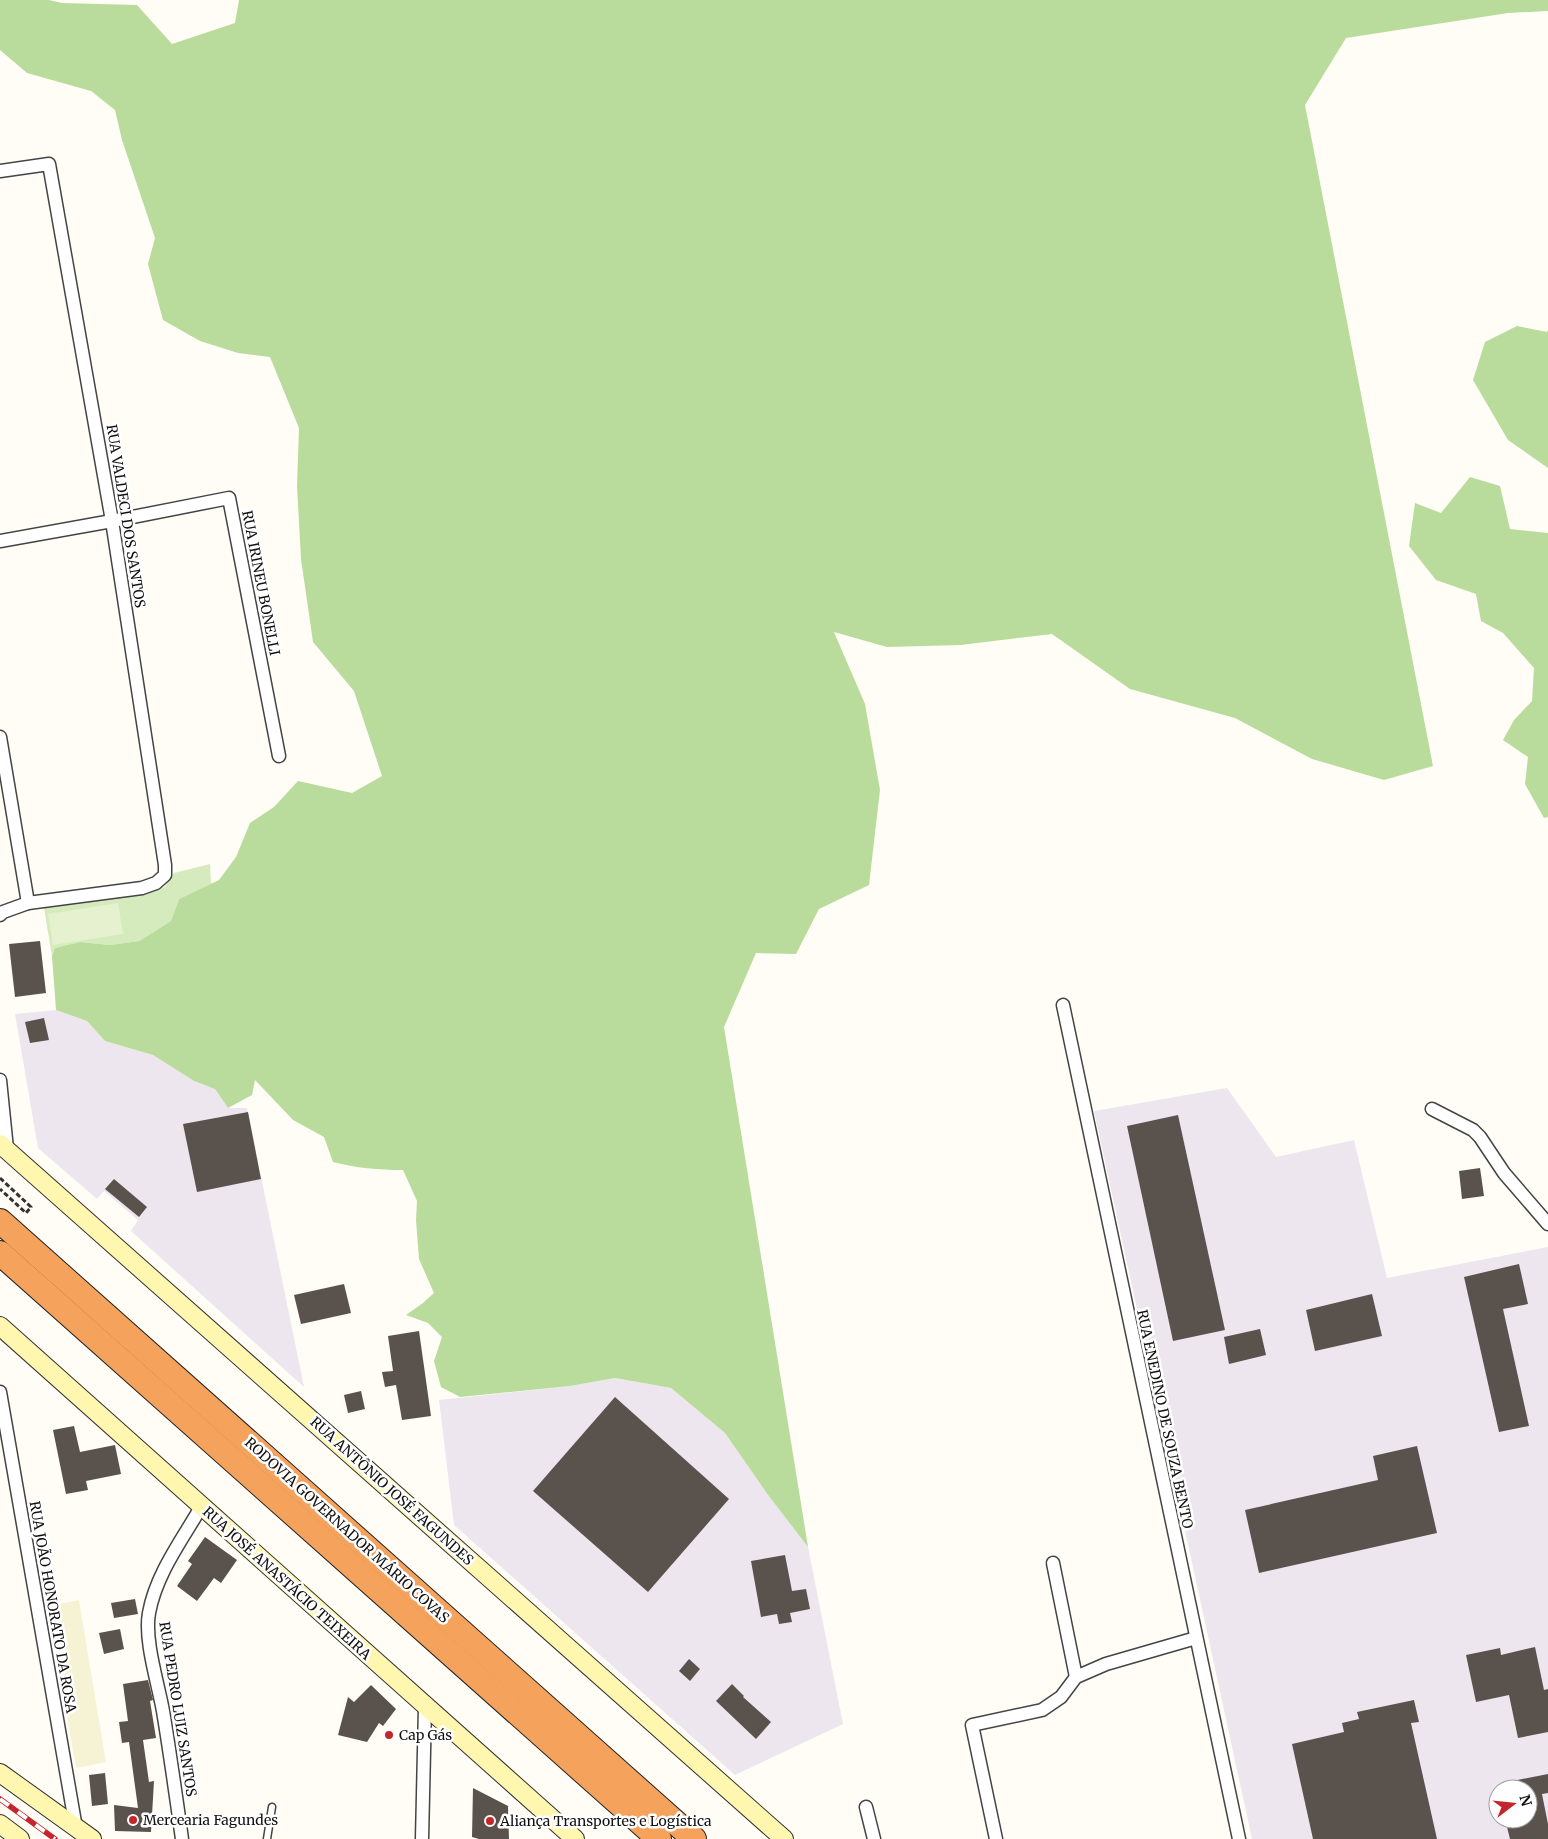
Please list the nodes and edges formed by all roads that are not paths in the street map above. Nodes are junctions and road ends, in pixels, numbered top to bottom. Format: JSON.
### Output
{"nodes":[{"id":1,"x":0,"y":171,"type":"edge"},
{"id":2,"x":112,"y":521,"type":"junction"},
{"id":3,"x":0,"y":540,"type":"edge"},
{"id":4,"x":0,"y":736,"type":"edge"},
{"id":5,"x":279,"y":756,"type":"dead end"},
{"id":6,"x":28,"y":903,"type":"junction"},
{"id":7,"x":0,"y":915,"type":"edge"},
{"id":8,"x":1062,"y":1006,"type":"dead end"},
{"id":9,"x":0,"y":1080,"type":"edge"},
{"id":10,"x":1432,"y":1109,"type":"dead end"},
{"id":11,"x":3,"y":1147,"type":"edge"},
{"id":12,"x":0,"y":1221,"type":"edge"},
{"id":13,"x":1548,"y":1224,"type":"edge"},
{"id":14,"x":0,"y":1253,"type":"edge"},
{"id":15,"x":0,"y":1326,"type":"edge"},
{"id":16,"x":0,"y":1392,"type":"edge"},
{"id":17,"x":201,"y":1507,"type":"junction"},
{"id":18,"x":1053,"y":1563,"type":"dead end"},
{"id":19,"x":1196,"y":1638,"type":"junction"},
{"id":20,"x":1076,"y":1677,"type":"junction"},
{"id":21,"x":426,"y":1707,"type":"junction"},
{"id":22,"x":0,"y":1773,"type":"edge"},
{"id":23,"x":272,"y":1807,"type":"dead end"},
{"id":24,"x":866,"y":1807,"type":"dead end"},
{"id":25,"x":0,"y":1824,"type":"edge"},
{"id":26,"x":76,"y":1828,"type":"junction"},
{"id":27,"x":20,"y":1839,"type":"edge"},
{"id":28,"x":92,"y":1839,"type":"edge"},
{"id":29,"x":182,"y":1839,"type":"edge"},
{"id":30,"x":267,"y":1839,"type":"edge"},
{"id":31,"x":422,"y":1839,"type":"edge"},
{"id":32,"x":575,"y":1839,"type":"edge"},
{"id":33,"x":659,"y":1839,"type":"edge"},
{"id":34,"x":694,"y":1839,"type":"edge"},
{"id":35,"x":784,"y":1839,"type":"edge"},
{"id":36,"x":874,"y":1839,"type":"edge"},
{"id":37,"x":996,"y":1839,"type":"edge"},
{"id":38,"x":1239,"y":1839,"type":"edge"}],
"edges":[{"from":1,"to":2,"type":"street","name":"RUA VALDECI DOS SANTOS"},
{"from":2,"to":3,"type":"street","name":"RUA IRINEU BONELLI"},
{"from":2,"to":5,"type":"street","name":"RUA IRINEU BONELLI"},
{"from":2,"to":6,"type":"street","name":"RUA VALDECI DOS SANTOS"},
{"from":4,"to":6,"type":"street"},
{"from":6,"to":7,"type":"street"},
{"from":8,"to":19,"type":"street","name":"RUA ENEDINO DE SOUZA BENTO"},
{"from":9,"to":11,"type":"street"},
{"from":10,"to":13,"type":"street"},
{"from":11,"to":35,"type":"main road","name":"RUA ANTÔNIO JOSÉ FAGUNDES"},
{"from":12,"to":34,"type":"highway","name":"RODOVIA GOVERNADOR MÁRIO COVAS"},
{"from":14,"to":33,"type":"highway","name":"RODOVIA GOVERNADOR MÁRIO COVAS"},
{"from":15,"to":17,"type":"main road","name":"RUA JOSÉ ANASTÁCIO TEIXEIRA"},
{"from":16,"to":26,"type":"street","name":"RUA JOÃO HONORATO DA ROSA"},
{"from":17,"to":21,"type":"main road","name":"RUA JOSÉ ANASTÁCIO TEIXEIRA"},
{"from":17,"to":29,"type":"street","name":"RUA PEDRO LUIZ SANTOS"},
{"from":18,"to":20,"type":"street"},
{"from":19,"to":20,"type":"street"},
{"from":19,"to":38,"type":"street","name":"RUA ENEDINO DE SOUZA BENTO"},
{"from":20,"to":37,"type":"street"},
{"from":21,"to":31,"type":"street"},
{"from":21,"to":32,"type":"main road","name":"RUA JOSÉ ANASTÁCIO TEIXEIRA"},
{"from":22,"to":26,"type":"main road"},
{"from":23,"to":30,"type":"lane"},
{"from":24,"to":36,"type":"street"},
{"from":25,"to":27,"type":"main road"},
{"from":26,"to":28,"type":"main road"}]}
